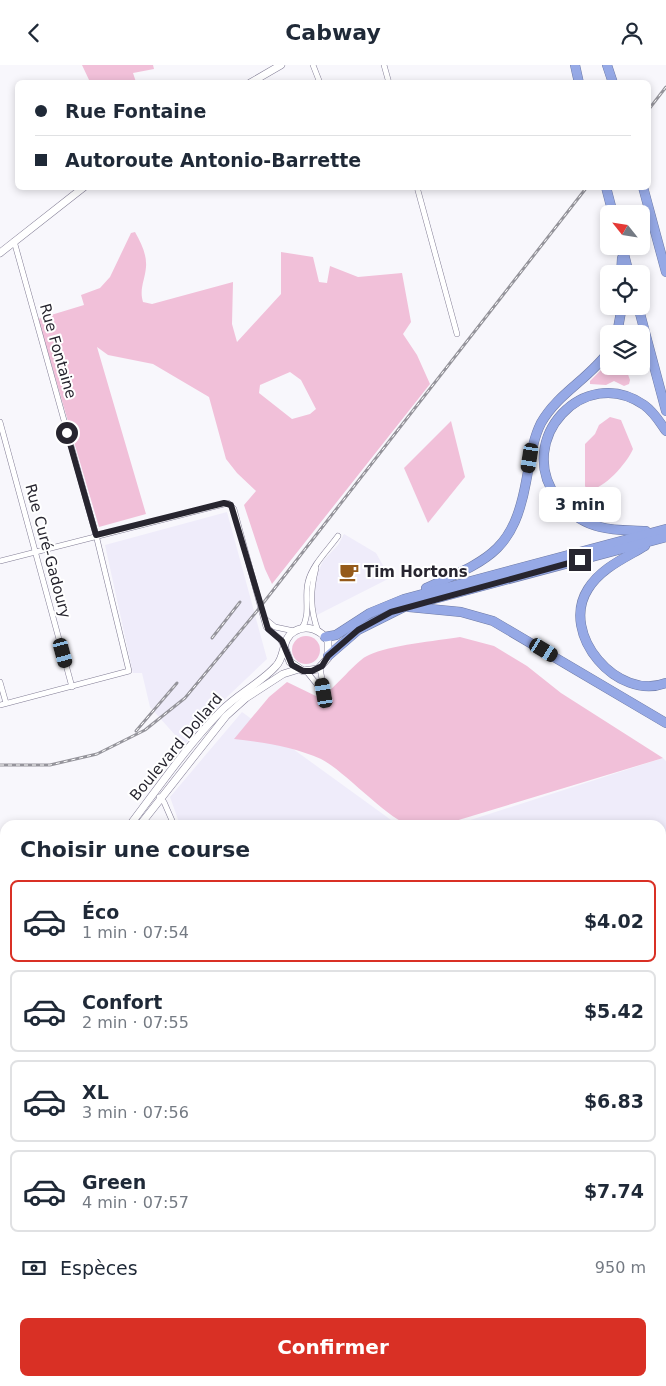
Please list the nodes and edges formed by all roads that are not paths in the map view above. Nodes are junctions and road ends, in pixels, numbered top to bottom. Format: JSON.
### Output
{"nodes":[{"id":1,"x":281,"y":65,"type":"edge"},
{"id":2,"x":313,"y":65,"type":"edge"},
{"id":3,"x":384,"y":65,"type":"edge"},
{"id":4,"x":575,"y":65,"type":"edge"},
{"id":5,"x":607,"y":65,"type":"edge"},
{"id":6,"x":255,"y":80,"type":"edge"},
{"id":7,"x":319,"y":80,"type":"edge"},
{"id":8,"x":388,"y":80,"type":"edge"},
{"id":9,"x":578,"y":80,"type":"edge"},
{"id":10,"x":612,"y":80,"type":"edge"},
{"id":11,"x":80,"y":190,"type":"edge"},
{"id":12,"x":418,"y":190,"type":"edge"},
{"id":13,"x":607,"y":190,"type":"edge"},
{"id":14,"x":644,"y":190,"type":"edge"},
{"id":15,"x":611,"y":205,"type":"edge"},
{"id":16,"x":656,"y":235,"type":"junction"},
{"id":17,"x":14,"y":241,"type":"junction"},
{"id":18,"x":666,"y":249,"type":"edge"},
{"id":19,"x":0,"y":253,"type":"edge"},
{"id":20,"x":666,"y":272,"type":"edge"},
{"id":21,"x":640,"y":315,"type":"edge"},
{"id":22,"x":457,"y":334,"type":"dead end"},
{"id":23,"x":600,"y":362,"type":"edge"},
{"id":24,"x":666,"y":411,"type":"edge"},
{"id":25,"x":0,"y":422,"type":"edge"},
{"id":26,"x":666,"y":431,"type":"edge"},
{"id":27,"x":666,"y":529,"type":"edge"},
{"id":28,"x":96,"y":535,"type":"junction"},
{"id":29,"x":338,"y":536,"type":"dead end"},
{"id":30,"x":655,"y":536,"type":"junction"},
{"id":31,"x":666,"y":537,"type":"edge"},
{"id":32,"x":36,"y":551,"type":"junction"},
{"id":33,"x":0,"y":561,"type":"edge"},
{"id":34,"x":318,"y":562,"type":"junction"},
{"id":35,"x":404,"y":603,"type":"junction"},
{"id":36,"x":264,"y":618,"type":"junction"},
{"id":37,"x":302,"y":628,"type":"junction"},
{"id":38,"x":294,"y":631,"type":"junction"},
{"id":39,"x":321,"y":634,"type":"junction"},
{"id":40,"x":284,"y":646,"type":"junction"},
{"id":41,"x":328,"y":656,"type":"junction"},
{"id":42,"x":320,"y":668,"type":"junction"},
{"id":43,"x":299,"y":669,"type":"junction"},
{"id":44,"x":307,"y":672,"type":"junction"},
{"id":45,"x":0,"y":682,"type":"edge"},
{"id":46,"x":666,"y":683,"type":"edge"},
{"id":47,"x":72,"y":687,"type":"junction"},
{"id":48,"x":3,"y":704,"type":"edge"},
{"id":49,"x":666,"y":723,"type":"edge"},
{"id":50,"x":158,"y":796,"type":"junction"},
{"id":51,"x":135,"y":820,"type":"edge"},
{"id":52,"x":143,"y":820,"type":"edge"},
{"id":53,"x":171,"y":820,"type":"edge"}],
"edges":[{"from":1,"to":6,"type":"main road"},
{"from":2,"to":7,"type":"street"},
{"from":3,"to":8,"type":"street"},
{"from":4,"to":9,"type":"highway"},
{"from":5,"to":10,"type":"highway"},
{"from":11,"to":17,"type":"main road"},
{"from":12,"to":22,"type":"street"},
{"from":13,"to":15,"type":"highway"},
{"from":14,"to":16,"type":"highway"},
{"from":16,"to":18,"type":"highway"},
{"from":16,"to":20,"type":"highway"},
{"from":17,"to":19,"type":"main road"},
{"from":17,"to":28,"type":"street","name":"Rue Fontaine"},
{"from":21,"to":24,"type":"highway"},
{"from":23,"to":35,"type":"highway"},
{"from":25,"to":32,"type":"street","name":"Rue Curé-Gadoury"},
{"from":26,"to":30,"type":"highway"},
{"from":27,"to":30,"type":"highway"},
{"from":28,"to":32,"type":"street"},
{"from":28,"to":36,"type":"street"},
{"from":28,"to":47,"type":"street","name":"Rue Fontaine"},
{"from":29,"to":34,"type":"street"},
{"from":30,"to":31,"type":"highway"},
{"from":30,"to":35,"type":"highway"},
{"from":30,"to":46,"type":"highway"},
{"from":32,"to":33,"type":"street"},
{"from":32,"to":47,"type":"street","name":"Rue Curé-Gadoury"},
{"from":34,"to":37,"type":"street"},
{"from":34,"to":39,"type":"street"},
{"from":35,"to":39,"type":"highway"},
{"from":35,"to":41,"type":"highway"},
{"from":35,"to":49,"type":"highway"},
{"from":36,"to":38,"type":"street"},
{"from":36,"to":40,"type":"street"},
{"from":37,"to":38,"type":"main road"},
{"from":37,"to":39,"type":"main road"},
{"from":38,"to":40,"type":"main road"},
{"from":39,"to":41,"type":"main road"},
{"from":40,"to":43,"type":"main road"},
{"from":40,"to":50,"type":"main road","name":"Boulevard Dollard"},
{"from":41,"to":42,"type":"main road"},
{"from":42,"to":44,"type":"main road"},
{"from":42,"to":44,"type":"street"},
{"from":43,"to":44,"type":"main road"},
{"from":43,"to":50,"type":"main road","name":"Boulevard Dollard"},
{"from":45,"to":48,"type":"street"},
{"from":47,"to":48,"type":"street"},
{"from":50,"to":51,"type":"main road","name":"Boulevard Dollard"},
{"from":50,"to":52,"type":"main road","name":"Boulevard Dollard"},
{"from":50,"to":53,"type":"street"}]}
